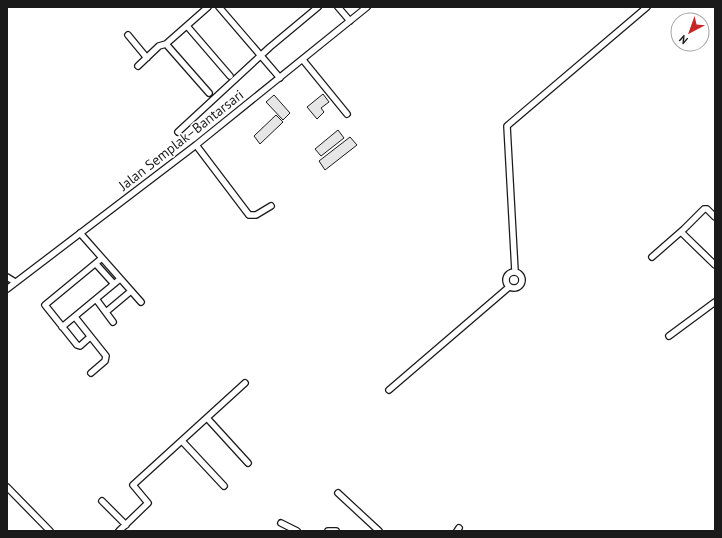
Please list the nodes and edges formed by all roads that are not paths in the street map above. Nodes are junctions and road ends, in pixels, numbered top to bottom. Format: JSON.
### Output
{"nodes":[{"id":1,"x":208,"y":7,"type":"edge"},
{"id":2,"x":219,"y":7,"type":"edge"},
{"id":3,"x":318,"y":7,"type":"edge"},
{"id":4,"x":338,"y":7,"type":"edge"},
{"id":5,"x":367,"y":7,"type":"edge"},
{"id":6,"x":647,"y":7,"type":"edge"},
{"id":7,"x":350,"y":21,"type":"junction"},
{"id":8,"x":187,"y":26,"type":"junction"},
{"id":9,"x":128,"y":35,"type":"dead end"},
{"id":10,"x":166,"y":44,"type":"junction"},
{"id":11,"x":261,"y":56,"type":"junction"},
{"id":12,"x":147,"y":58,"type":"junction"},
{"id":13,"x":303,"y":60,"type":"junction"},
{"id":14,"x":138,"y":66,"type":"dead end"},
{"id":15,"x":230,"y":76,"type":"dead end"},
{"id":16,"x":280,"y":78,"type":"junction"},
{"id":17,"x":209,"y":93,"type":"dead end"},
{"id":18,"x":347,"y":114,"type":"dead end"},
{"id":19,"x":178,"y":132,"type":"dead end"},
{"id":20,"x":196,"y":145,"type":"junction"},
{"id":21,"x":271,"y":206,"type":"dead end"},
{"id":22,"x":715,"y":217,"type":"edge"},
{"id":23,"x":681,"y":232,"type":"junction"},
{"id":24,"x":80,"y":233,"type":"junction"},
{"id":25,"x":652,"y":257,"type":"dead end"},
{"id":26,"x":102,"y":258,"type":"junction"},
{"id":27,"x":96,"y":264,"type":"junction"},
{"id":28,"x":715,"y":265,"type":"edge"},
{"id":29,"x":515,"y":271,"type":"junction"},
{"id":30,"x":7,"y":277,"type":"edge"},
{"id":31,"x":120,"y":279,"type":"junction"},
{"id":32,"x":15,"y":282,"type":"junction"},
{"id":33,"x":114,"y":284,"type":"junction"},
{"id":34,"x":509,"y":287,"type":"junction"},
{"id":35,"x":7,"y":289,"type":"edge"},
{"id":36,"x":131,"y":291,"type":"junction"},
{"id":37,"x":96,"y":299,"type":"junction"},
{"id":38,"x":141,"y":302,"type":"dead end"},
{"id":39,"x":715,"y":302,"type":"edge"},
{"id":40,"x":106,"y":312,"type":"junction"},
{"id":41,"x":75,"y":317,"type":"junction"},
{"id":42,"x":113,"y":322,"type":"dead end"},
{"id":43,"x":62,"y":327,"type":"junction"},
{"id":44,"x":669,"y":336,"type":"dead end"},
{"id":45,"x":90,"y":337,"type":"junction"},
{"id":46,"x":91,"y":373,"type":"dead end"},
{"id":47,"x":245,"y":383,"type":"dead end"},
{"id":48,"x":389,"y":390,"type":"dead end"},
{"id":49,"x":207,"y":418,"type":"junction"},
{"id":50,"x":182,"y":441,"type":"junction"},
{"id":51,"x":248,"y":463,"type":"dead end"},
{"id":52,"x":224,"y":486,"type":"dead end"},
{"id":53,"x":7,"y":487,"type":"edge"},
{"id":54,"x":338,"y":493,"type":"dead end"},
{"id":55,"x":102,"y":501,"type":"dead end"},
{"id":56,"x":281,"y":523,"type":"dead end"},
{"id":57,"x":126,"y":524,"type":"junction"},
{"id":58,"x":50,"y":531,"type":"edge"},
{"id":59,"x":119,"y":531,"type":"edge"},
{"id":60,"x":297,"y":531,"type":"edge"},
{"id":61,"x":328,"y":531,"type":"edge"},
{"id":62,"x":336,"y":531,"type":"edge"},
{"id":63,"x":379,"y":531,"type":"edge"}],
"edges":[{"from":1,"to":8,"type":"street"},
{"from":2,"to":11,"type":"street"},
{"from":3,"to":11,"type":"street"},
{"from":4,"to":7,"type":"street"},
{"from":5,"to":7,"type":"street","name":"Jalan Semplak–Bantarsari"},
{"from":6,"to":29,"type":"street"},
{"from":7,"to":13,"type":"street","name":"Jalan Semplak–Bantarsari"},
{"from":8,"to":10,"type":"street"},
{"from":8,"to":15,"type":"street"},
{"from":9,"to":12,"type":"street"},
{"from":10,"to":12,"type":"street"},
{"from":10,"to":17,"type":"street"},
{"from":11,"to":16,"type":"street"},
{"from":11,"to":19,"type":"street"},
{"from":12,"to":14,"type":"street"},
{"from":13,"to":16,"type":"street","name":"Jalan Semplak–Bantarsari"},
{"from":13,"to":18,"type":"street"},
{"from":16,"to":20,"type":"street","name":"Jalan Semplak–Bantarsari"},
{"from":20,"to":21,"type":"street"},
{"from":20,"to":24,"type":"street","name":"Jalan Semplak–Bantarsari"},
{"from":22,"to":23,"type":"street"},
{"from":23,"to":25,"type":"street"},
{"from":23,"to":28,"type":"street"},
{"from":24,"to":26,"type":"street"},
{"from":24,"to":32,"type":"street","name":"Jalan Semplak–Bantarsari"},
{"from":26,"to":27,"type":"street"},
{"from":26,"to":31,"type":"street"},
{"from":27,"to":33,"type":"street"},
{"from":27,"to":43,"type":"street"},
{"from":29,"to":34,"type":"street"},
{"from":29,"to":34,"type":"street"},
{"from":30,"to":32,"type":"street"},
{"from":31,"to":33,"type":"street"},
{"from":31,"to":36,"type":"street"},
{"from":32,"to":35,"type":"street","name":"Jalan Semplak–Bantarsari"},
{"from":33,"to":37,"type":"street"},
{"from":34,"to":48,"type":"street"},
{"from":36,"to":38,"type":"street"},
{"from":36,"to":40,"type":"street"},
{"from":37,"to":40,"type":"street"},
{"from":37,"to":41,"type":"street"},
{"from":39,"to":44,"type":"street"},
{"from":40,"to":42,"type":"street"},
{"from":41,"to":43,"type":"street"},
{"from":41,"to":45,"type":"street"},
{"from":43,"to":45,"type":"street"},
{"from":45,"to":46,"type":"street"},
{"from":47,"to":49,"type":"street"},
{"from":49,"to":50,"type":"street"},
{"from":49,"to":51,"type":"street"},
{"from":50,"to":52,"type":"street"},
{"from":50,"to":57,"type":"street"},
{"from":53,"to":58,"type":"street"},
{"from":54,"to":63,"type":"street"},
{"from":55,"to":57,"type":"street"},
{"from":56,"to":60,"type":"street"},
{"from":57,"to":59,"type":"street"},
{"from":61,"to":62,"type":"street"}]}
